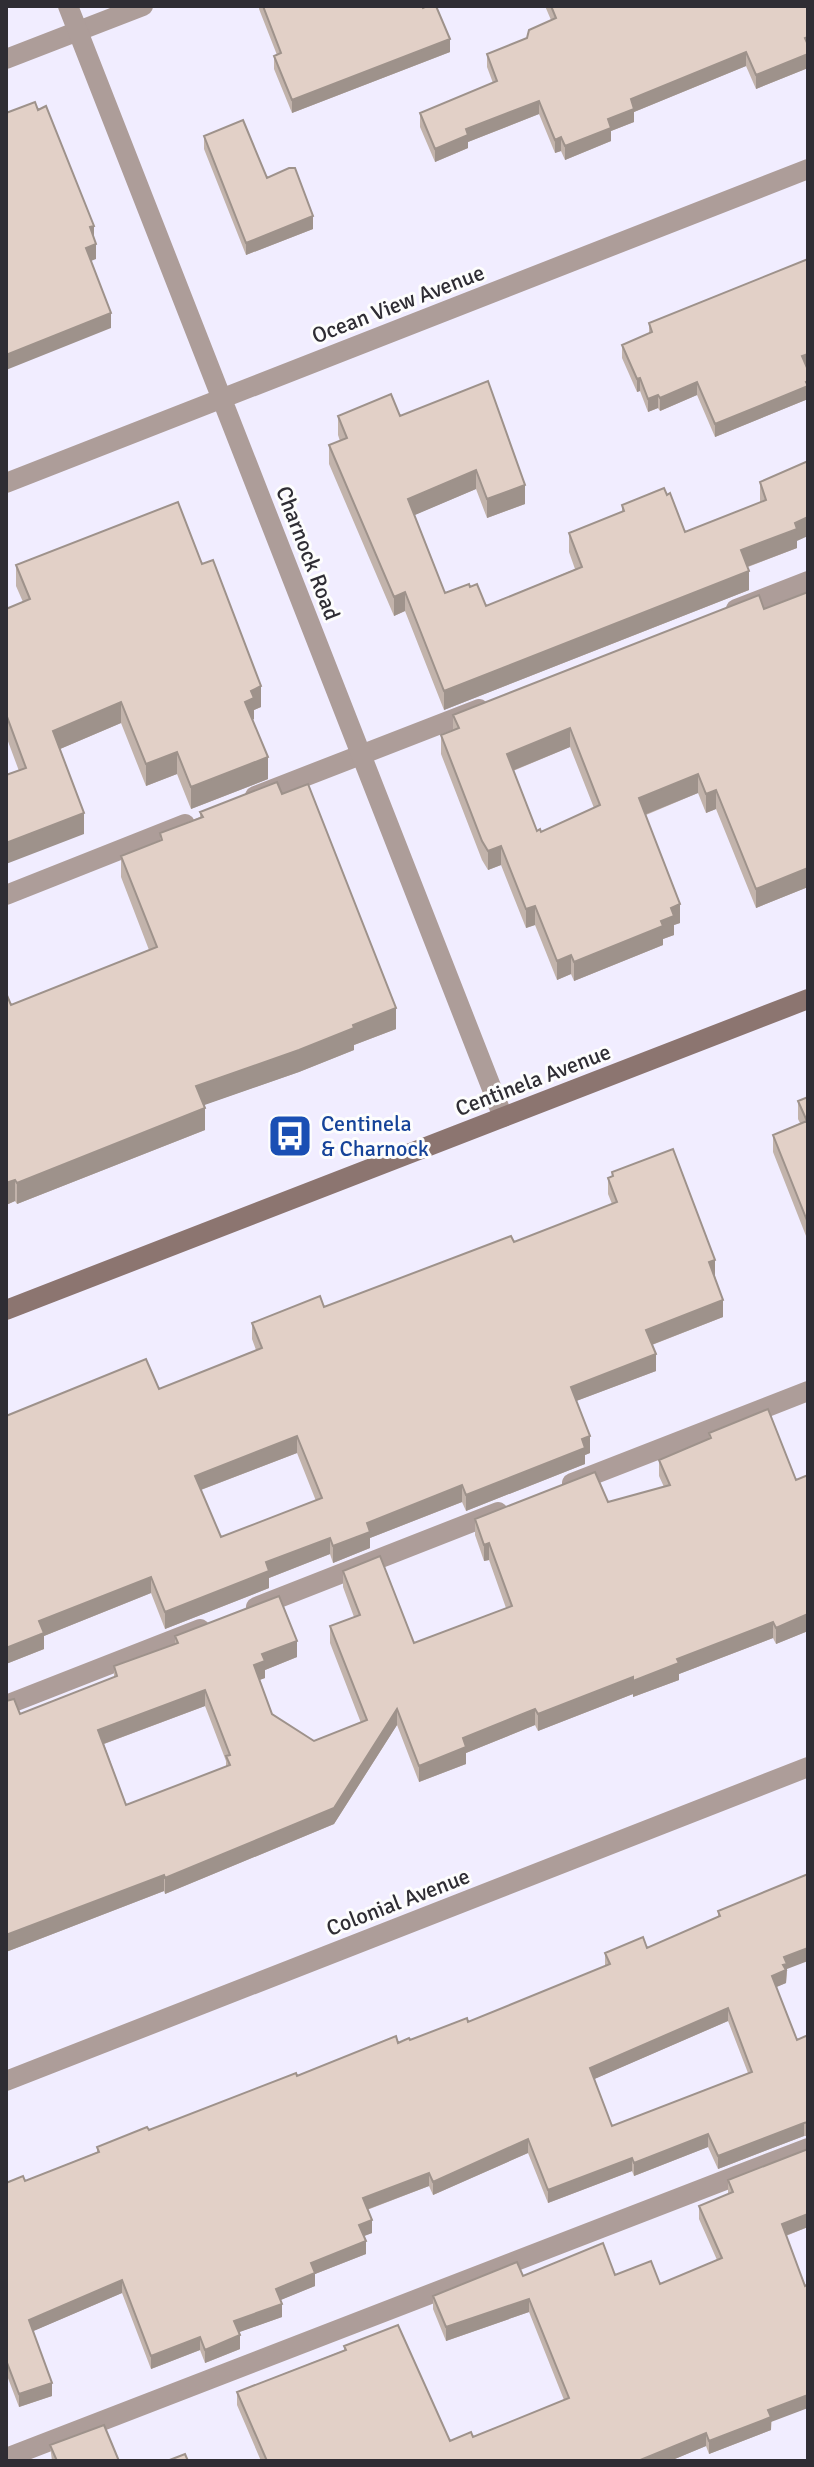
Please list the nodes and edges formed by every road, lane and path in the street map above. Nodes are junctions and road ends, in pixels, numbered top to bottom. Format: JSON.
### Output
{"nodes":[{"id":1,"x":68,"y":6,"type":"edge"},
{"id":2,"x":143,"y":6,"type":"edge"},
{"id":3,"x":78,"y":31,"type":"junction"},
{"id":4,"x":6,"y":59,"type":"edge"},
{"id":5,"x":808,"y":169,"type":"edge"},
{"id":6,"x":222,"y":399,"type":"junction"},
{"id":7,"x":6,"y":483,"type":"edge"},
{"id":8,"x":808,"y":581,"type":"edge"},
{"id":9,"x":719,"y":615,"type":"edge"},
{"id":10,"x":495,"y":703,"type":"edge"},
{"id":11,"x":361,"y":755,"type":"junction"},
{"id":12,"x":235,"y":804,"type":"edge"},
{"id":13,"x":207,"y":816,"type":"edge"},
{"id":14,"x":6,"y":895,"type":"edge"},
{"id":15,"x":808,"y":999,"type":"edge"},
{"id":16,"x":503,"y":1117,"type":"junction"},
{"id":17,"x":6,"y":1310,"type":"edge"},
{"id":18,"x":808,"y":1391,"type":"edge"},
{"id":19,"x":556,"y":1490,"type":"edge"},
{"id":20,"x":511,"y":1507,"type":"edge"},
{"id":21,"x":244,"y":1612,"type":"edge"},
{"id":22,"x":214,"y":1623,"type":"edge"},
{"id":23,"x":6,"y":1705,"type":"edge"},
{"id":24,"x":808,"y":1767,"type":"edge"},
{"id":25,"x":6,"y":2081,"type":"edge"},
{"id":26,"x":808,"y":2148,"type":"edge"},
{"id":27,"x":6,"y":2458,"type":"edge"}],
"edges":[{"from":1,"to":3,"type":"street","name":"Charnock Road"},
{"from":2,"to":3,"type":"street"},
{"from":3,"to":4,"type":"street"},
{"from":3,"to":6,"type":"street","name":"Charnock Road"},
{"from":5,"to":6,"type":"street","name":"Ocean View Avenue"},
{"from":6,"to":7,"type":"street","name":"Ocean View Avenue"},
{"from":6,"to":11,"type":"street","name":"Charnock Road"},
{"from":8,"to":9,"type":"street"},
{"from":10,"to":11,"type":"street"},
{"from":11,"to":12,"type":"street"},
{"from":11,"to":16,"type":"street","name":"Charnock Road"},
{"from":13,"to":14,"type":"street"},
{"from":15,"to":16,"type":"main road","name":"Centinela Avenue"},
{"from":16,"to":17,"type":"main road","name":"Centinela Avenue"},
{"from":18,"to":19,"type":"street"},
{"from":20,"to":21,"type":"street"},
{"from":22,"to":23,"type":"street"},
{"from":24,"to":25,"type":"street","name":"Colonial Avenue"},
{"from":26,"to":27,"type":"street"}]}
